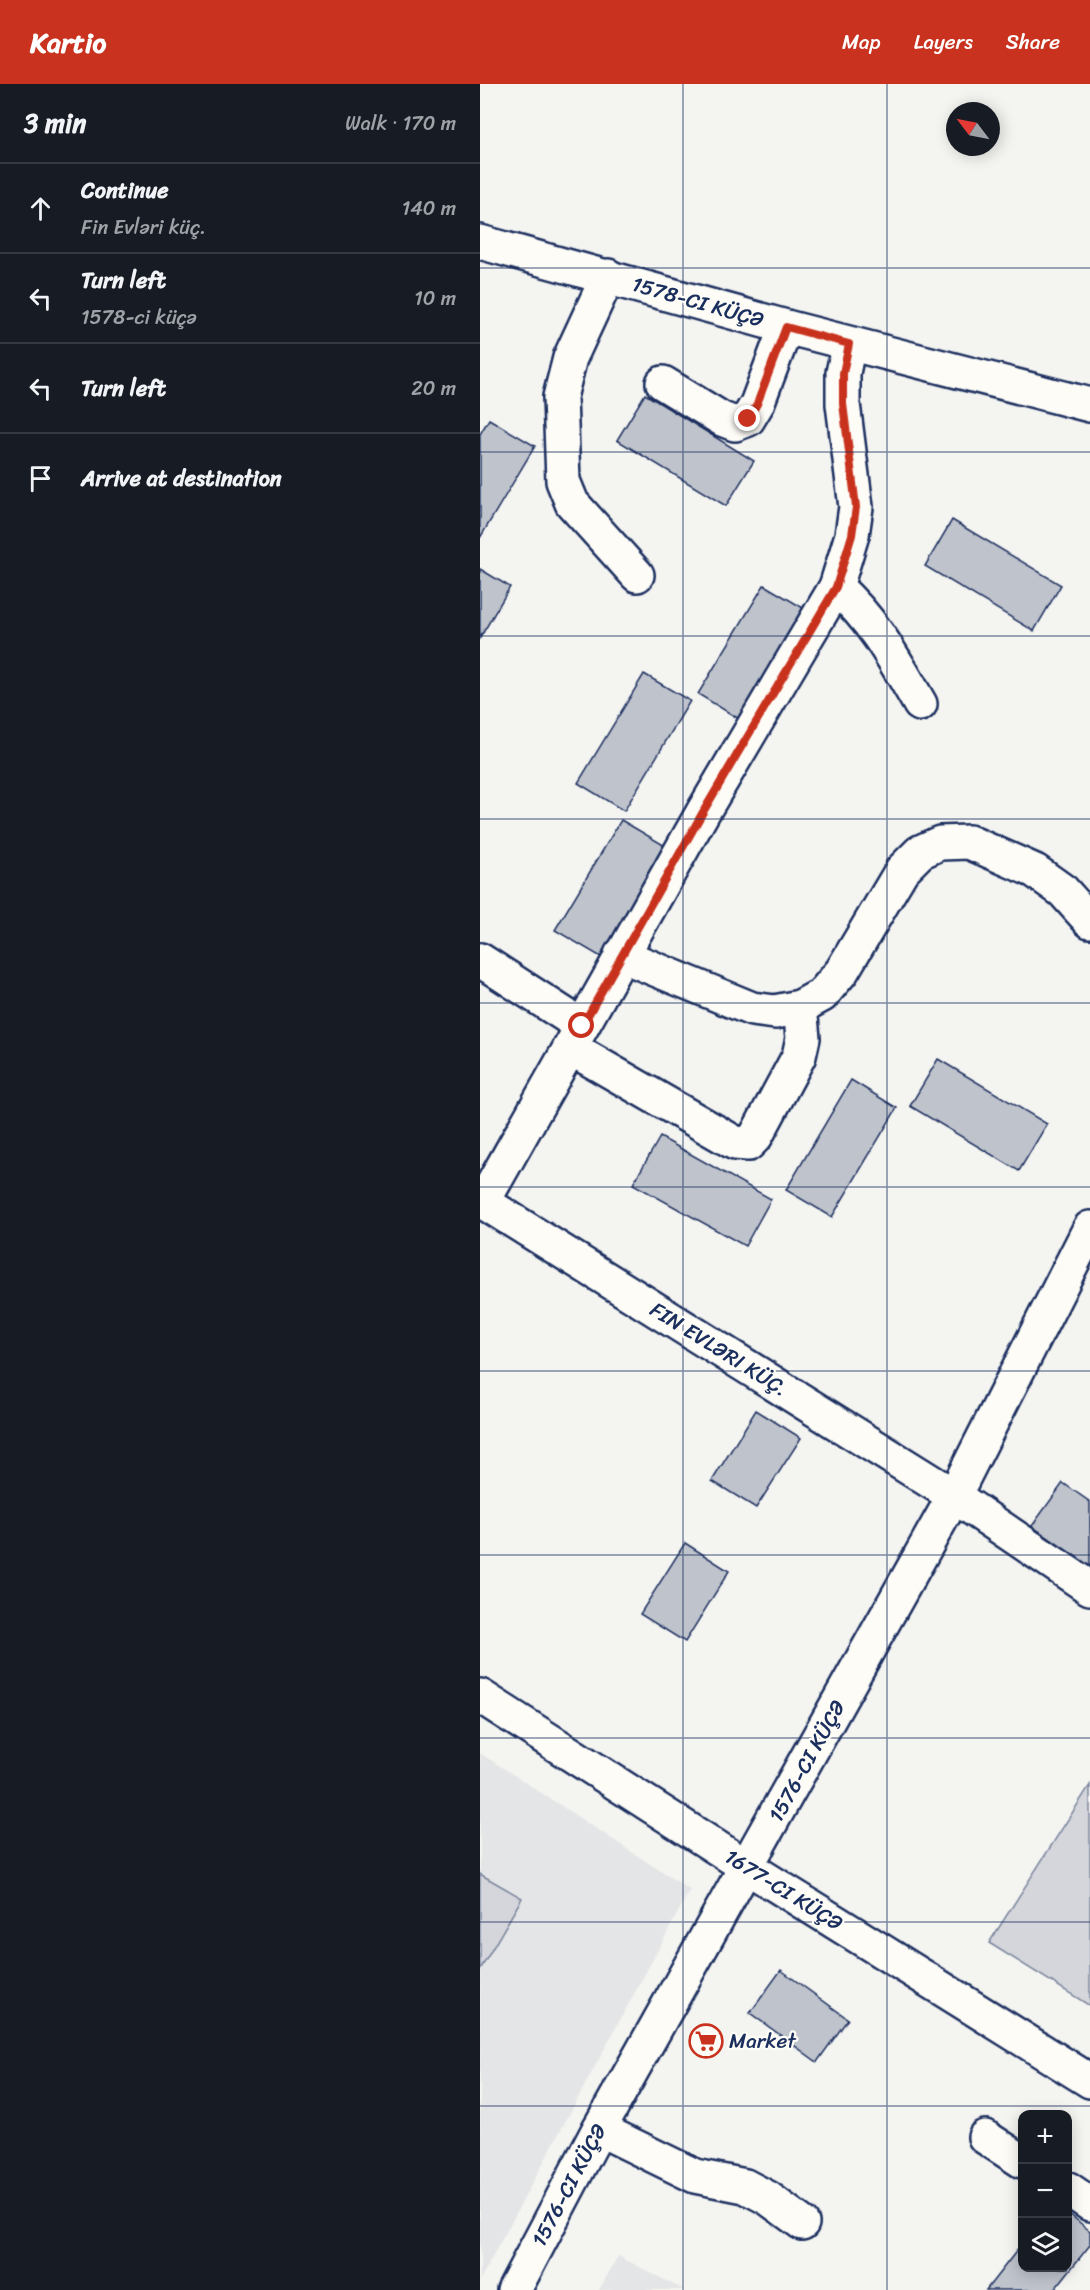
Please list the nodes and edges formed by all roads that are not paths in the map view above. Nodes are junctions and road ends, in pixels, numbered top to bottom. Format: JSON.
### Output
{"nodes":[{"id":1,"x":480,"y":242,"type":"edge"},
{"id":2,"x":608,"y":276,"type":"junction"},
{"id":3,"x":786,"y":327,"type":"junction"},
{"id":4,"x":849,"y":344,"type":"junction"},
{"id":5,"x":663,"y":383,"type":"dead end"},
{"id":6,"x":1090,"y":405,"type":"edge"},
{"id":7,"x":637,"y":575,"type":"dead end"},
{"id":8,"x":836,"y":587,"type":"junction"},
{"id":9,"x":920,"y":704,"type":"dead end"},
{"id":10,"x":1090,"y":921,"type":"edge"},
{"id":11,"x":621,"y":955,"type":"junction"},
{"id":12,"x":480,"y":960,"type":"edge"},
{"id":13,"x":800,"y":1007,"type":"junction"},
{"id":14,"x":576,"y":1037,"type":"junction"},
{"id":15,"x":482,"y":1201,"type":"edge"},
{"id":16,"x":1090,"y":1228,"type":"edge"},
{"id":17,"x":1078,"y":1285,"type":"edge"},
{"id":18,"x":954,"y":1496,"type":"junction"},
{"id":19,"x":1090,"y":1588,"type":"edge"},
{"id":20,"x":480,"y":1696,"type":"edge"},
{"id":21,"x":747,"y":1867,"type":"junction"},
{"id":22,"x":1090,"y":2081,"type":"edge"},
{"id":23,"x":599,"y":2129,"type":"junction"},
{"id":24,"x":985,"y":2137,"type":"dead end"},
{"id":25,"x":1018,"y":2158,"type":"edge"},
{"id":26,"x":1072,"y":2192,"type":"edge"},
{"id":27,"x":1090,"y":2204,"type":"edge"},
{"id":28,"x":802,"y":2223,"type":"dead end"},
{"id":29,"x":514,"y":2290,"type":"edge"}],
"edges":[{"from":1,"to":2,"type":"street","name":"1578-CI KÜÇƏ"},
{"from":2,"to":3,"type":"street","name":"1578-CI KÜÇƏ"},
{"from":2,"to":7,"type":"street"},
{"from":3,"to":4,"type":"street","name":"1578-CI KÜÇƏ"},
{"from":3,"to":5,"type":"street"},
{"from":4,"to":6,"type":"street","name":"1578-CI KÜÇƏ"},
{"from":4,"to":8,"type":"street","name":"FIN EVLƏRI KÜÇ."},
{"from":8,"to":9,"type":"street"},
{"from":8,"to":11,"type":"street","name":"FIN EVLƏRI KÜÇ."},
{"from":10,"to":13,"type":"street"},
{"from":11,"to":13,"type":"street"},
{"from":11,"to":14,"type":"street","name":"FIN EVLƏRI KÜÇ."},
{"from":12,"to":14,"type":"street"},
{"from":13,"to":14,"type":"street"},
{"from":14,"to":15,"type":"street","name":"FIN EVLƏRI KÜÇ."},
{"from":15,"to":18,"type":"street","name":"FIN EVLƏRI KÜÇ."},
{"from":16,"to":17,"type":"street"},
{"from":17,"to":18,"type":"street"},
{"from":18,"to":19,"type":"street","name":"FIN EVLƏRI KÜÇ."},
{"from":18,"to":21,"type":"street"},
{"from":20,"to":21,"type":"street","name":"1677-CI KÜÇƏ"},
{"from":21,"to":22,"type":"street","name":"1677-CI KÜÇƏ"},
{"from":21,"to":23,"type":"street"},
{"from":23,"to":28,"type":"street"},
{"from":23,"to":29,"type":"street"},
{"from":24,"to":25,"type":"street"},
{"from":26,"to":27,"type":"street"}]}
